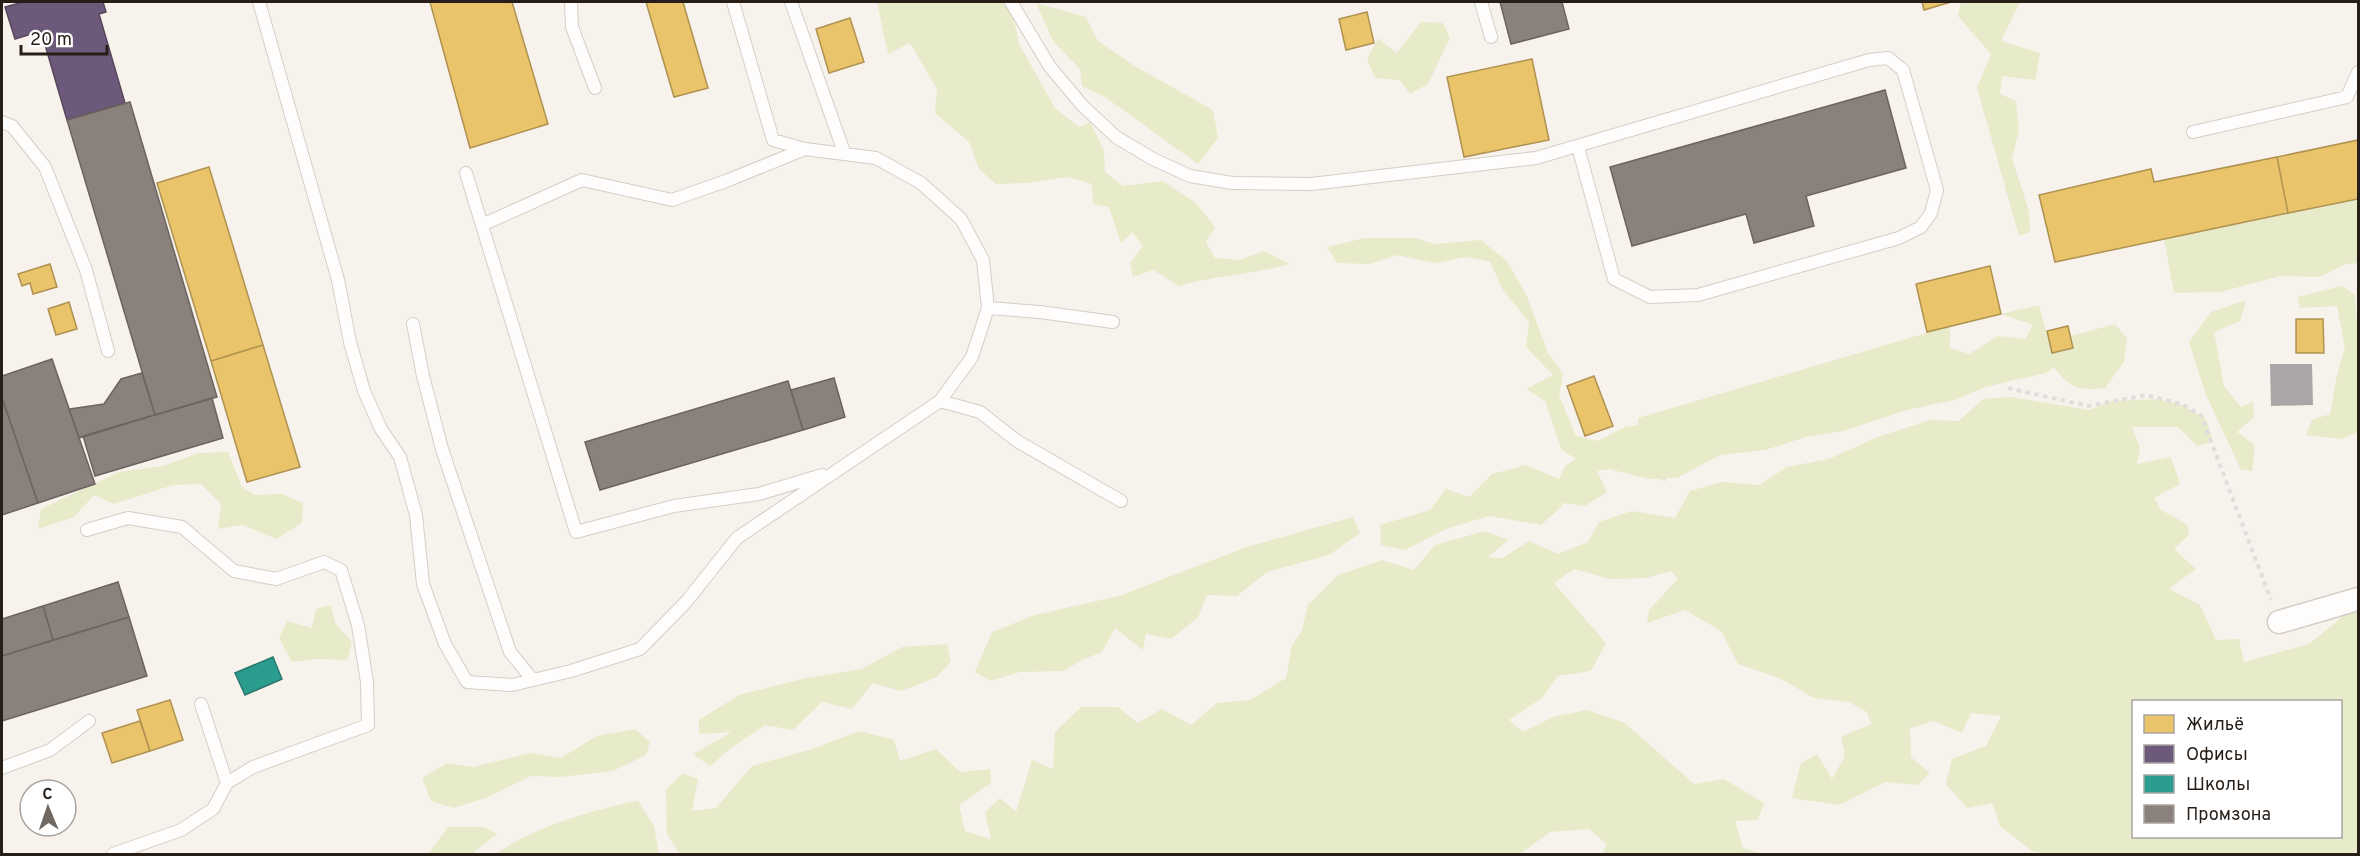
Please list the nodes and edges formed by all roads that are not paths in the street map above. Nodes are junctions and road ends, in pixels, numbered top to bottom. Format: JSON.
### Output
{"nodes":[{"id":1,"x":259,"y":2,"type":"edge"},
{"id":2,"x":571,"y":2,"type":"edge"},
{"id":3,"x":733,"y":2,"type":"edge"},
{"id":4,"x":791,"y":2,"type":"edge"},
{"id":5,"x":1011,"y":2,"type":"edge"},
{"id":6,"x":1481,"y":2,"type":"edge"},
{"id":7,"x":1491,"y":37,"type":"dead end"},
{"id":8,"x":2358,"y":72,"type":"edge"},
{"id":9,"x":594,"y":88,"type":"dead end"},
{"id":10,"x":2,"y":122,"type":"edge"},
{"id":11,"x":2193,"y":132,"type":"dead end"},
{"id":12,"x":1578,"y":147,"type":"junction"},
{"id":13,"x":805,"y":149,"type":"junction"},
{"id":14,"x":843,"y":153,"type":"junction"},
{"id":15,"x":466,"y":173,"type":"dead end"},
{"id":16,"x":482,"y":225,"type":"junction"},
{"id":17,"x":988,"y":308,"type":"junction"},
{"id":18,"x":1113,"y":322,"type":"dead end"},
{"id":19,"x":413,"y":324,"type":"dead end"},
{"id":20,"x":108,"y":351,"type":"dead end"},
{"id":21,"x":940,"y":401,"type":"junction"},
{"id":22,"x":833,"y":472,"type":"junction"},
{"id":23,"x":1121,"y":501,"type":"dead end"},
{"id":24,"x":87,"y":530,"type":"dead end"},
{"id":25,"x":2358,"y":599,"type":"edge"},
{"id":26,"x":2279,"y":622,"type":"road end"},
{"id":27,"x":533,"y":680,"type":"junction"},
{"id":28,"x":201,"y":704,"type":"dead end"},
{"id":29,"x":89,"y":721,"type":"dead end"},
{"id":30,"x":2,"y":768,"type":"edge"},
{"id":31,"x":227,"y":783,"type":"junction"},
{"id":32,"x":113,"y":855,"type":"edge"}],
"edges":[{"from":1,"to":27,"type":"lane"},
{"from":2,"to":9,"type":"lane"},
{"from":3,"to":13,"type":"lane"},
{"from":4,"to":14,"type":"lane"},
{"from":5,"to":12,"type":"lane"},
{"from":6,"to":7,"type":"lane"},
{"from":8,"to":11,"type":"lane"},
{"from":10,"to":20,"type":"lane"},
{"from":12,"to":12,"type":"lane"},
{"from":13,"to":14,"type":"lane"},
{"from":13,"to":16,"type":"lane"},
{"from":14,"to":17,"type":"lane"},
{"from":15,"to":16,"type":"lane"},
{"from":16,"to":22,"type":"lane"},
{"from":17,"to":18,"type":"lane"},
{"from":17,"to":21,"type":"lane"},
{"from":19,"to":27,"type":"lane"},
{"from":21,"to":22,"type":"lane"},
{"from":21,"to":23,"type":"lane"},
{"from":22,"to":27,"type":"lane"},
{"from":24,"to":31,"type":"lane"},
{"from":25,"to":26,"type":"street"},
{"from":28,"to":31,"type":"lane"},
{"from":29,"to":30,"type":"lane"},
{"from":31,"to":32,"type":"lane"}]}
